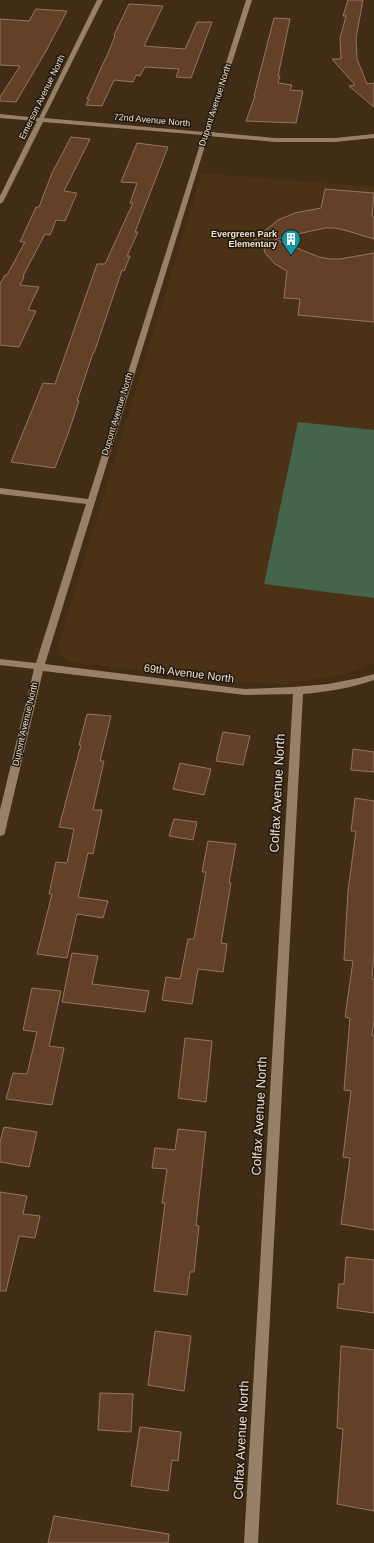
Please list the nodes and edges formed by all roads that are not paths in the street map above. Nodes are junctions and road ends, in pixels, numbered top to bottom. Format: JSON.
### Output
{"nodes":[{"id":1,"x":100,"y":0,"type":"edge"},
{"id":2,"x":249,"y":0,"type":"edge"},
{"id":3,"x":0,"y":116,"type":"edge"},
{"id":4,"x":41,"y":120,"type":"junction"},
{"id":5,"x":206,"y":133,"type":"junction"},
{"id":6,"x":374,"y":136,"type":"edge"},
{"id":7,"x":0,"y":202,"type":"edge"},
{"id":8,"x":0,"y":491,"type":"edge"},
{"id":9,"x":90,"y":502,"type":"junction"},
{"id":10,"x":0,"y":662,"type":"edge"},
{"id":11,"x":39,"y":666,"type":"junction"},
{"id":12,"x":374,"y":677,"type":"edge"},
{"id":13,"x":298,"y":691,"type":"junction"},
{"id":14,"x":0,"y":832,"type":"edge"},
{"id":15,"x":251,"y":1543,"type":"edge"}],
"edges":[{"from":1,"to":4,"type":"street","name":"Emerson Avenue North"},
{"from":2,"to":5,"type":"street","name":"Dupont Avenue North"},
{"from":3,"to":4,"type":"street","name":"72nd Avenue North"},
{"from":4,"to":5,"type":"street","name":"72nd Avenue North"},
{"from":4,"to":7,"type":"street","name":"Emerson Avenue North"},
{"from":5,"to":6,"type":"street","name":"72nd Avenue North"},
{"from":5,"to":9,"type":"street","name":"Dupont Avenue North"},
{"from":8,"to":9,"type":"street"},
{"from":9,"to":11,"type":"street","name":"Dupont Avenue North"},
{"from":10,"to":11,"type":"street","name":"69th Avenue North"},
{"from":11,"to":13,"type":"street","name":"69th Avenue North"},
{"from":11,"to":14,"type":"street","name":"Dupont Avenue North"},
{"from":12,"to":13,"type":"street","name":"69th Avenue North"},
{"from":13,"to":15,"type":"street","name":"Colfax Avenue North"}]}
